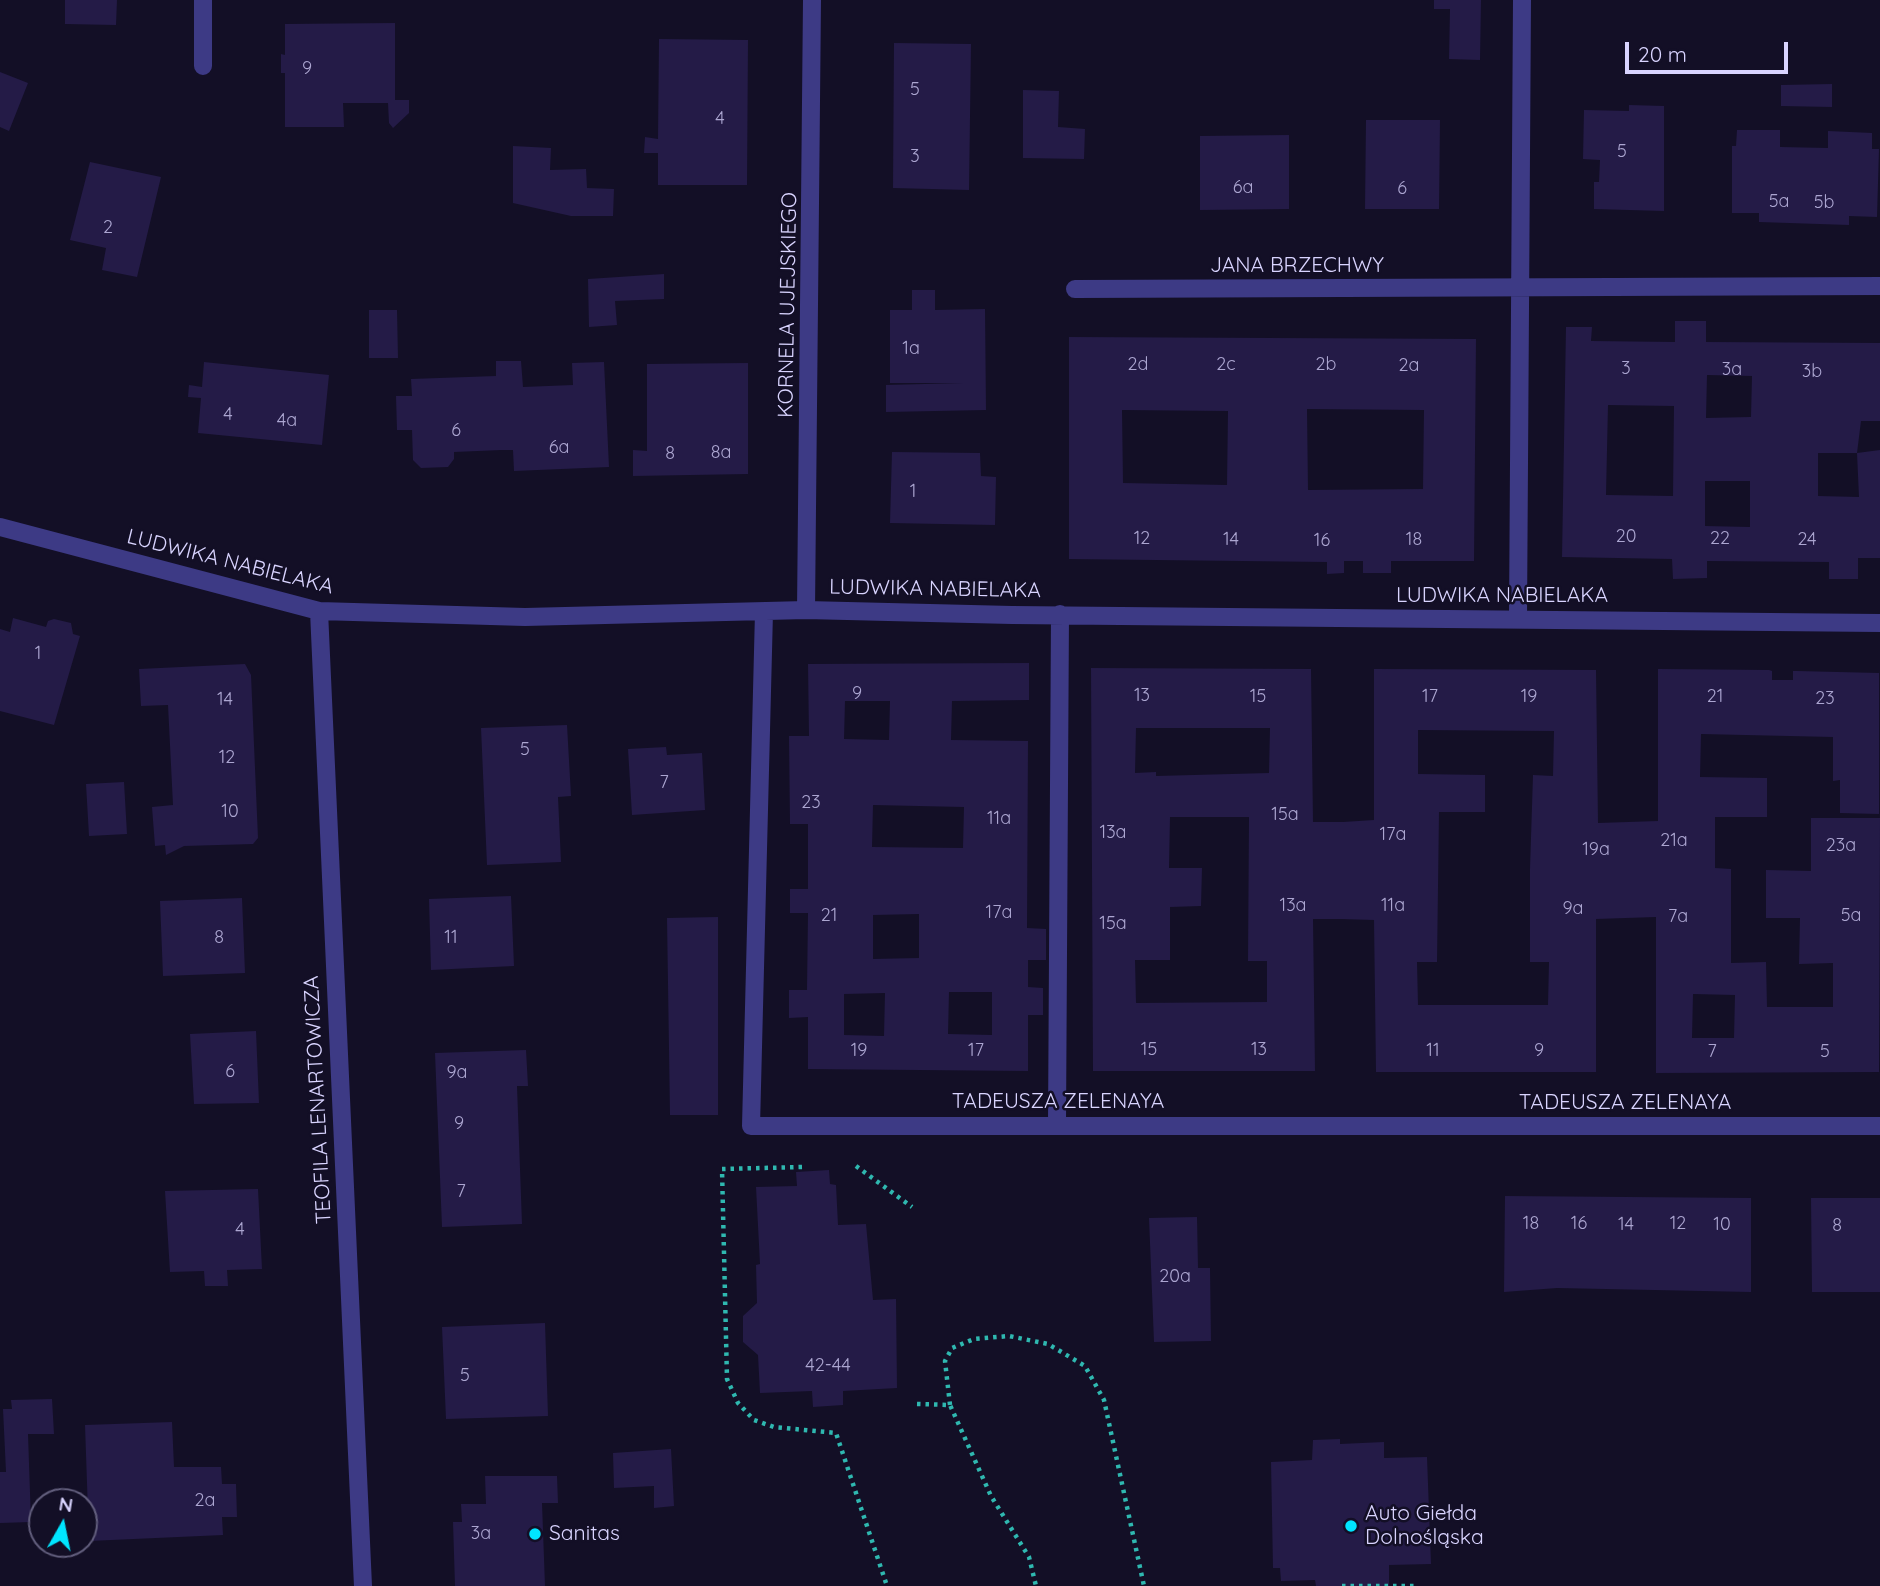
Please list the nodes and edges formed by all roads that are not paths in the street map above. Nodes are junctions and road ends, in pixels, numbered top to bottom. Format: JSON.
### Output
{"nodes":[{"id":1,"x":203,"y":0,"type":"edge"},
{"id":2,"x":812,"y":0,"type":"edge"},
{"id":3,"x":1522,"y":0,"type":"edge"},
{"id":4,"x":203,"y":66,"type":"dead end"},
{"id":5,"x":1880,"y":286,"type":"edge"},
{"id":6,"x":1518,"y":288,"type":"junction"},
{"id":7,"x":1075,"y":289,"type":"dead end"},
{"id":8,"x":0,"y":527,"type":"edge"},
{"id":9,"x":806,"y":610,"type":"junction"},
{"id":10,"x":319,"y":611,"type":"junction"},
{"id":11,"x":764,"y":612,"type":"junction"},
{"id":12,"x":1060,"y":614,"type":"junction"},
{"id":13,"x":1518,"y":618,"type":"junction"},
{"id":14,"x":1880,"y":624,"type":"edge"},
{"id":15,"x":1057,"y":1124,"type":"junction"},
{"id":16,"x":1880,"y":1126,"type":"edge"},
{"id":17,"x":363,"y":1586,"type":"edge"}],
"edges":[{"from":1,"to":4,"type":"street"},
{"from":2,"to":9,"type":"street","name":"KORNELA UJEJSKIEGO"},
{"from":3,"to":6,"type":"street"},
{"from":5,"to":6,"type":"street","name":"JANA BRZECHWY"},
{"from":6,"to":7,"type":"street","name":"JANA BRZECHWY"},
{"from":6,"to":13,"type":"street"},
{"from":8,"to":10,"type":"street","name":"LUDWIKA NABIELAKA"},
{"from":9,"to":11,"type":"street","name":"LUDWIKA NABIELAKA"},
{"from":9,"to":12,"type":"street","name":"LUDWIKA NABIELAKA"},
{"from":10,"to":11,"type":"street","name":"LUDWIKA NABIELAKA"},
{"from":10,"to":17,"type":"street","name":"TEOFILA LENARTOWICZA"},
{"from":11,"to":15,"type":"street","name":"TADEUSZA ZELENAYA"},
{"from":12,"to":13,"type":"street","name":"LUDWIKA NABIELAKA"},
{"from":12,"to":15,"type":"street"},
{"from":13,"to":14,"type":"street","name":"LUDWIKA NABIELAKA"},
{"from":15,"to":16,"type":"street","name":"TADEUSZA ZELENAYA"}]}
